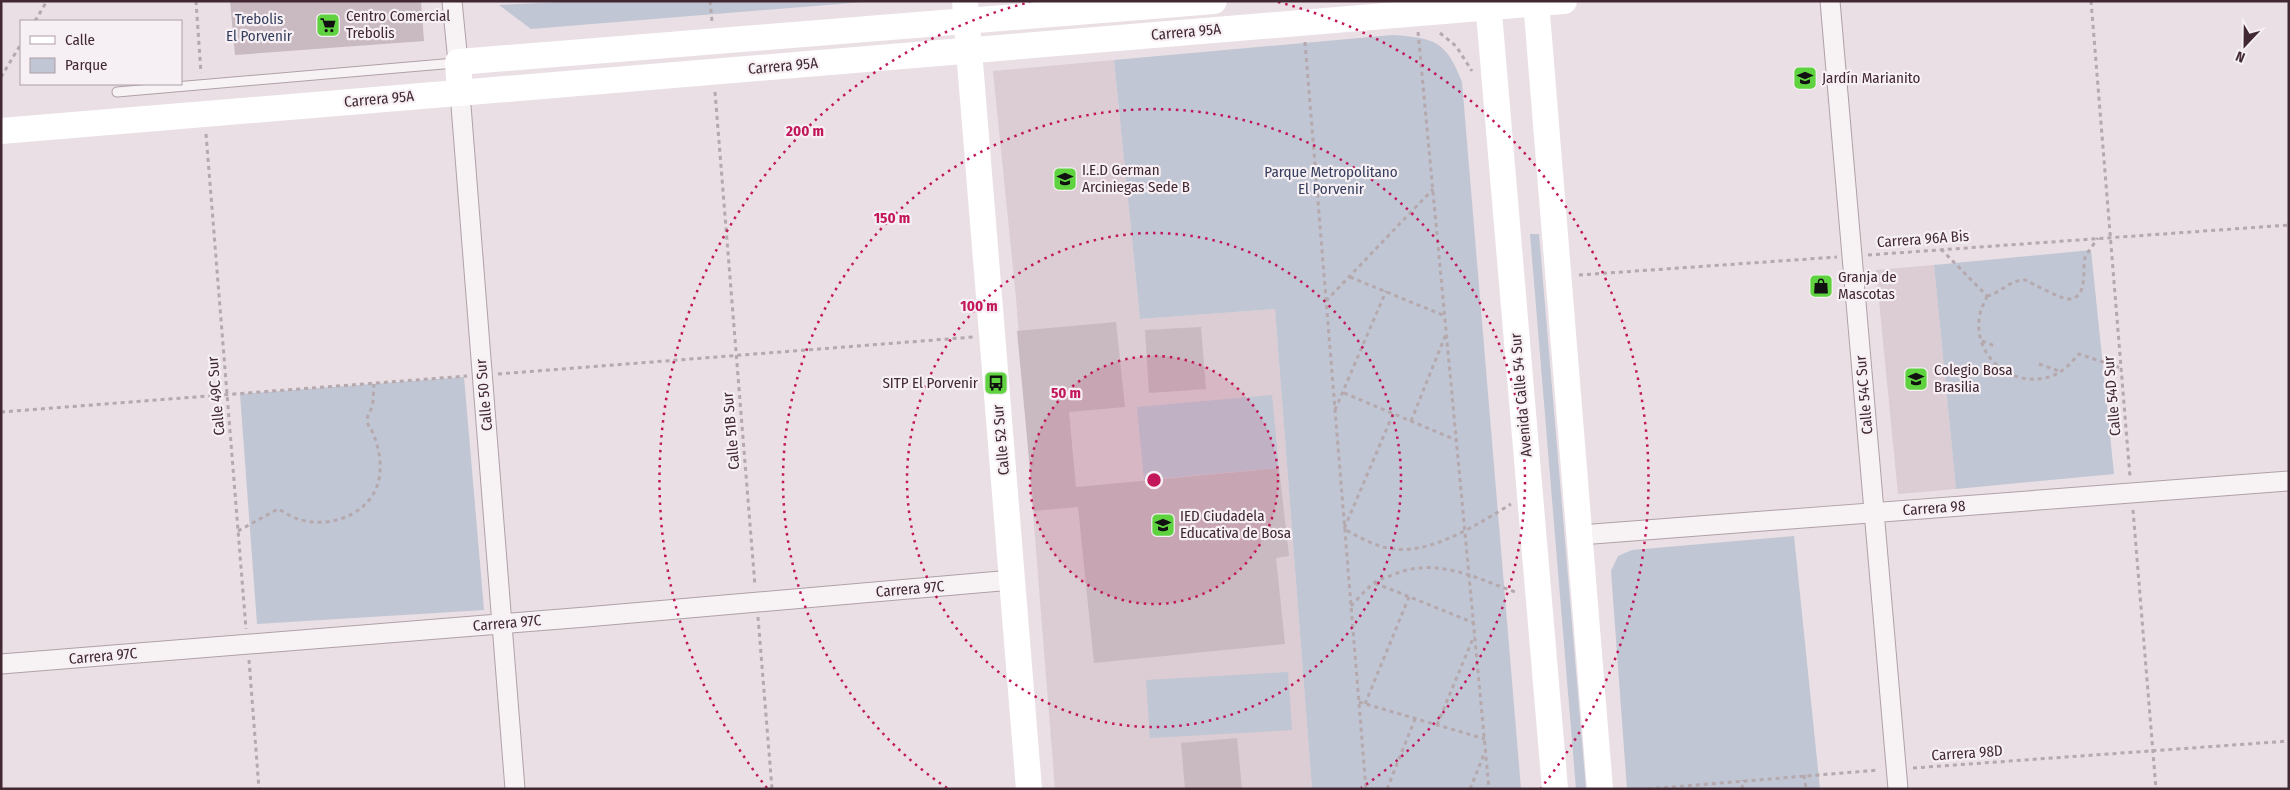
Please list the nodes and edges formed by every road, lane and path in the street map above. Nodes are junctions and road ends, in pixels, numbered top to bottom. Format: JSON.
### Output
{"nodes":[{"id":1,"x":47,"y":1,"type":"edge"},
{"id":2,"x":196,"y":1,"type":"edge"},
{"id":3,"x":452,"y":1,"type":"edge"},
{"id":4,"x":1214,"y":1,"type":"edge"},
{"id":5,"x":1564,"y":1,"type":"edge"},
{"id":6,"x":1830,"y":1,"type":"edge"},
{"id":7,"x":2091,"y":1,"type":"edge"},
{"id":8,"x":1536,"y":2,"type":"edge"},
{"id":9,"x":1488,"y":4,"type":"edge"},
{"id":10,"x":966,"y":11,"type":"edge"},
{"id":11,"x":36,"y":20,"type":"edge"},
{"id":12,"x":1418,"y":27,"type":"dead end"},
{"id":13,"x":1304,"y":38,"type":"dead end"},
{"id":14,"x":20,"y":46,"type":"edge"},
{"id":15,"x":969,"y":50,"type":"junction"},
{"id":16,"x":458,"y":62,"type":"junction"},
{"id":17,"x":713,"y":72,"type":"junction"},
{"id":18,"x":1,"y":77,"type":"edge"},
{"id":19,"x":202,"y":84,"type":"junction"},
{"id":20,"x":117,"y":92,"type":"dead end"},
{"id":21,"x":460,"y":93,"type":"junction"},
{"id":22,"x":205,"y":114,"type":"junction"},
{"id":23,"x":1,"y":131,"type":"edge"},
{"id":24,"x":1433,"y":188,"type":"junction"},
{"id":25,"x":2289,"y":225,"type":"edge"},
{"id":26,"x":2098,"y":238,"type":"junction"},
{"id":27,"x":2110,"y":238,"type":"junction"},
{"id":28,"x":1942,"y":250,"type":"junction"},
{"id":29,"x":1852,"y":256,"type":"junction"},
{"id":30,"x":1350,"y":276,"type":"junction"},
{"id":31,"x":1558,"y":277,"type":"junction"},
{"id":32,"x":1386,"y":291,"type":"junction"},
{"id":33,"x":1987,"y":296,"type":"junction"},
{"id":34,"x":1326,"y":302,"type":"junction"},
{"id":35,"x":1445,"y":316,"type":"junction"},
{"id":36,"x":1446,"y":334,"type":"junction"},
{"id":37,"x":1981,"y":341,"type":"junction"},
{"id":38,"x":1995,"y":346,"type":"dead end"},
{"id":39,"x":2039,"y":364,"type":"dead end"},
{"id":40,"x":2121,"y":368,"type":"junction"},
{"id":41,"x":2060,"y":372,"type":"junction"},
{"id":42,"x":374,"y":384,"type":"dead end"},
{"id":43,"x":1344,"y":393,"type":"junction"},
{"id":44,"x":1335,"y":410,"type":"junction"},
{"id":45,"x":1393,"y":414,"type":"junction"},
{"id":46,"x":1411,"y":421,"type":"junction"},
{"id":47,"x":1456,"y":440,"type":"junction"},
{"id":48,"x":2289,"y":482,"type":"edge"},
{"id":49,"x":1529,"y":486,"type":"junction"},
{"id":50,"x":2131,"y":493,"type":"junction"},
{"id":51,"x":1874,"y":512,"type":"junction"},
{"id":52,"x":1344,"y":530,"type":"junction"},
{"id":53,"x":1465,"y":530,"type":"junction"},
{"id":54,"x":238,"y":531,"type":"junction"},
{"id":55,"x":1580,"y":534,"type":"junction"},
{"id":56,"x":1469,"y":574,"type":"junction"},
{"id":57,"x":1012,"y":580,"type":"junction"},
{"id":58,"x":1374,"y":583,"type":"junction"},
{"id":59,"x":1409,"y":597,"type":"junction"},
{"id":60,"x":756,"y":602,"type":"junction"},
{"id":61,"x":1539,"y":602,"type":"junction"},
{"id":62,"x":1351,"y":606,"type":"junction"},
{"id":63,"x":1474,"y":623,"type":"junction"},
{"id":64,"x":502,"y":624,"type":"junction"},
{"id":65,"x":1475,"y":634,"type":"junction"},
{"id":66,"x":248,"y":644,"type":"junction"},
{"id":67,"x":1,"y":664,"type":"edge"},
{"id":68,"x":1358,"y":702,"type":"junction"},
{"id":69,"x":1365,"y":704,"type":"junction"},
{"id":70,"x":1415,"y":718,"type":"junction"},
{"id":71,"x":1437,"y":725,"type":"junction"},
{"id":72,"x":1485,"y":739,"type":"junction"},
{"id":73,"x":2289,"y":741,"type":"edge"},
{"id":74,"x":1486,"y":750,"type":"junction"},
{"id":75,"x":2152,"y":751,"type":"junction"},
{"id":76,"x":1896,"y":769,"type":"junction"},
{"id":77,"x":1804,"y":775,"type":"junction"},
{"id":78,"x":1743,"y":780,"type":"junction"},
{"id":79,"x":259,"y":789,"type":"edge"},
{"id":80,"x":515,"y":789,"type":"edge"},
{"id":81,"x":772,"y":789,"type":"edge"},
{"id":82,"x":1029,"y":789,"type":"edge"},
{"id":83,"x":1366,"y":789,"type":"edge"},
{"id":84,"x":1387,"y":789,"type":"edge"},
{"id":85,"x":1470,"y":789,"type":"edge"},
{"id":86,"x":1489,"y":789,"type":"edge"},
{"id":87,"x":1555,"y":789,"type":"edge"},
{"id":88,"x":1600,"y":789,"type":"edge"},
{"id":89,"x":1648,"y":789,"type":"edge"},
{"id":90,"x":1742,"y":789,"type":"edge"},
{"id":91,"x":1806,"y":789,"type":"edge"},
{"id":92,"x":1898,"y":789,"type":"edge"},
{"id":93,"x":2156,"y":789,"type":"edge"}],
"edges":[{"from":1,"to":11,"type":"path"},
{"from":2,"to":19,"type":"path"},
{"from":3,"to":16,"type":"street","name":"Calle 50 Sur"},
{"from":4,"to":10,"type":"street","name":"Carrera 95A"},
{"from":5,"to":8,"type":"street","name":"Carrera 95A"},
{"from":6,"to":29,"type":"street","name":"Calle 54C Sur"},
{"from":7,"to":27,"type":"path","name":"Calle 54D Sur"},
{"from":8,"to":9,"type":"street","name":"Carrera 95A"},
{"from":8,"to":31,"type":"street"},
{"from":9,"to":15,"type":"street","name":"Carrera 95A"},
{"from":9,"to":49,"type":"street","name":"Avenida Calle 54 Sur"},
{"from":10,"to":15,"type":"street","name":"Calle 52 Sur"},
{"from":10,"to":16,"type":"street","name":"Carrera 95A"},
{"from":12,"to":24,"type":"path"},
{"from":13,"to":34,"type":"path"},
{"from":14,"to":18,"type":"path"},
{"from":15,"to":17,"type":"street","name":"Carrera 95A"},
{"from":15,"to":57,"type":"street","name":"Calle 52 Sur"},
{"from":16,"to":19,"type":"lane"},
{"from":16,"to":21,"type":"street","name":"Calle 50 Sur"},
{"from":17,"to":21,"type":"street","name":"Carrera 95A"},
{"from":17,"to":60,"type":"path","name":"Calle 51B Sur"},
{"from":19,"to":20,"type":"lane"},
{"from":21,"to":22,"type":"street","name":"Carrera 95A"},
{"from":21,"to":64,"type":"street","name":"Calle 50 Sur"},
{"from":22,"to":23,"type":"street","name":"Carrera 95A"},
{"from":22,"to":54,"type":"path","name":"Calle 49C Sur"},
{"from":24,"to":30,"type":"path"},
{"from":24,"to":35,"type":"path"},
{"from":25,"to":27,"type":"path","name":"Carrera 96A Bis"},
{"from":26,"to":27,"type":"path","name":"Carrera 96A Bis"},
{"from":26,"to":28,"type":"path","name":"Carrera 96A Bis"},
{"from":26,"to":33,"type":"path"},
{"from":27,"to":40,"type":"path","name":"Calle 54D Sur"},
{"from":28,"to":29,"type":"path","name":"Carrera 96A Bis"},
{"from":28,"to":33,"type":"path"},
{"from":29,"to":31,"type":"path","name":"Carrera 96A Bis"},
{"from":29,"to":51,"type":"street","name":"Calle 54C Sur"},
{"from":30,"to":32,"type":"path"},
{"from":30,"to":34,"type":"path"},
{"from":31,"to":55,"type":"street"},
{"from":32,"to":35,"type":"path"},
{"from":32,"to":43,"type":"path"},
{"from":33,"to":37,"type":"path"},
{"from":34,"to":44,"type":"path"},
{"from":35,"to":36,"type":"path"},
{"from":36,"to":46,"type":"path"},
{"from":36,"to":47,"type":"path"},
{"from":37,"to":38,"type":"path"},
{"from":37,"to":41,"type":"path"},
{"from":39,"to":41,"type":"path"},
{"from":40,"to":41,"type":"path"},
{"from":40,"to":50,"type":"path","name":"Calle 54D Sur"},
{"from":42,"to":54,"type":"path"},
{"from":43,"to":44,"type":"path"},
{"from":43,"to":45,"type":"path"},
{"from":44,"to":52,"type":"path"},
{"from":45,"to":46,"type":"path"},
{"from":45,"to":52,"type":"path"},
{"from":46,"to":47,"type":"path"},
{"from":47,"to":53,"type":"path"},
{"from":48,"to":50,"type":"street","name":"Carrera 98"},
{"from":49,"to":53,"type":"path"},
{"from":49,"to":61,"type":"street","name":"Avenida Calle 54 Sur"},
{"from":50,"to":51,"type":"street","name":"Carrera 98"},
{"from":50,"to":75,"type":"path","name":"Calle 54D Sur"},
{"from":51,"to":55,"type":"street","name":"Carrera 98"},
{"from":51,"to":76,"type":"street","name":"Calle 54C Sur"},
{"from":52,"to":53,"type":"path"},
{"from":52,"to":62,"type":"path"},
{"from":53,"to":56,"type":"path"},
{"from":54,"to":66,"type":"path","name":"Calle 49C Sur"},
{"from":55,"to":88,"type":"street"},
{"from":56,"to":58,"type":"path"},
{"from":56,"to":61,"type":"path"},
{"from":56,"to":63,"type":"path"},
{"from":57,"to":60,"type":"street","name":"Carrera 97C"},
{"from":57,"to":82,"type":"street","name":"Calle 52 Sur"},
{"from":58,"to":59,"type":"path"},
{"from":58,"to":62,"type":"path"},
{"from":59,"to":63,"type":"path"},
{"from":59,"to":69,"type":"path"},
{"from":60,"to":64,"type":"street","name":"Carrera 97C"},
{"from":60,"to":81,"type":"path","name":"Calle 51B Sur"},
{"from":61,"to":87,"type":"street","name":"Avenida Calle 54 Sur"},
{"from":62,"to":68,"type":"path"},
{"from":63,"to":65,"type":"path"},
{"from":64,"to":66,"type":"street","name":"Carrera 97C"},
{"from":64,"to":80,"type":"street","name":"Calle 50 Sur"},
{"from":65,"to":71,"type":"path"},
{"from":65,"to":72,"type":"path"},
{"from":66,"to":67,"type":"street","name":"Carrera 97C"},
{"from":66,"to":79,"type":"path","name":"Calle 49C Sur"},
{"from":68,"to":69,"type":"path"},
{"from":68,"to":83,"type":"path"},
{"from":69,"to":70,"type":"path"},
{"from":70,"to":71,"type":"path"},
{"from":70,"to":84,"type":"path"},
{"from":71,"to":72,"type":"path"},
{"from":72,"to":74,"type":"path"},
{"from":73,"to":75,"type":"path","name":"Carrera 98D"},
{"from":74,"to":85,"type":"path"},
{"from":74,"to":86,"type":"path"},
{"from":75,"to":76,"type":"path","name":"Carrera 98D"},
{"from":75,"to":93,"type":"path","name":"Calle 54D Sur"},
{"from":76,"to":77,"type":"path","name":"Carrera 98D"},
{"from":76,"to":92,"type":"street","name":"Calle 54C Sur"},
{"from":77,"to":78,"type":"path","name":"Carrera 98D"},
{"from":77,"to":91,"type":"path"},
{"from":78,"to":89,"type":"path","name":"Carrera 98D"},
{"from":78,"to":90,"type":"path"}]}
